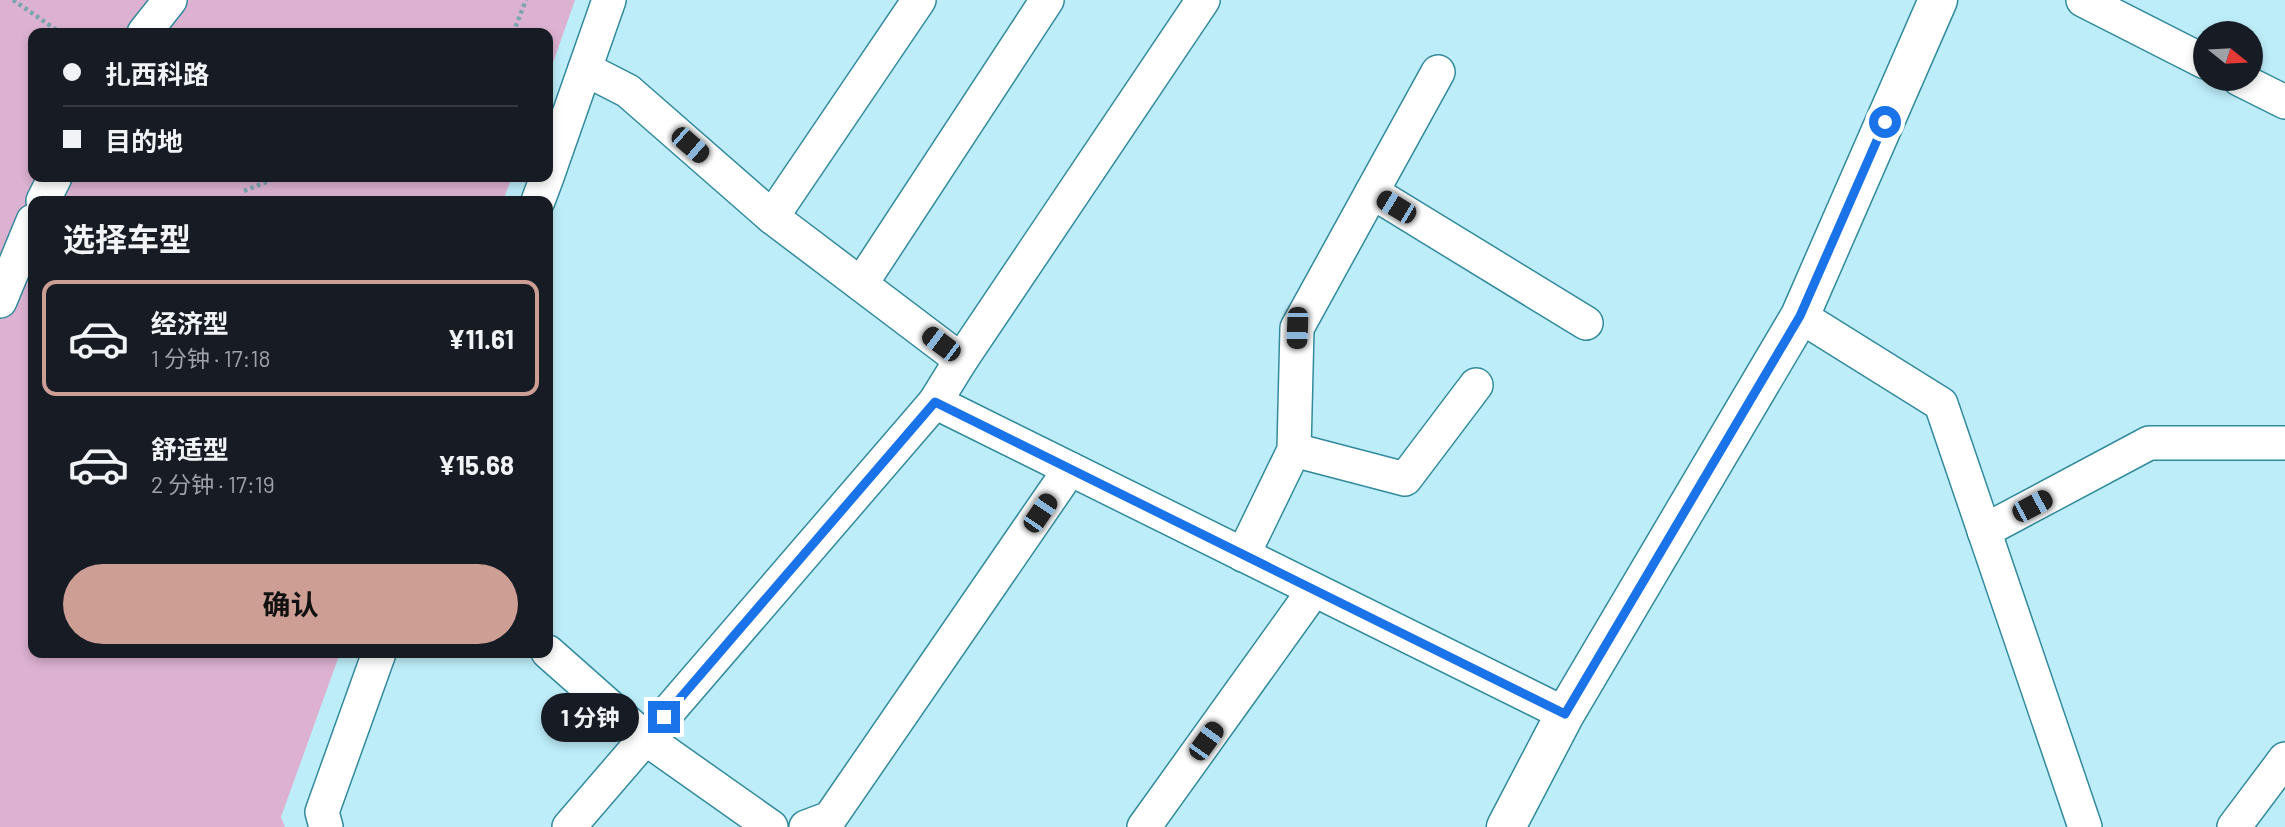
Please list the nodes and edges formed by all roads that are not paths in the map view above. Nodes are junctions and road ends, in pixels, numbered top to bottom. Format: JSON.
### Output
{"nodes":[{"id":1,"x":170,"y":0,"type":"edge"},
{"id":2,"x":609,"y":0,"type":"edge"},
{"id":3,"x":919,"y":0,"type":"edge"},
{"id":4,"x":1047,"y":0,"type":"edge"},
{"id":5,"x":1203,"y":0,"type":"edge"},
{"id":6,"x":1938,"y":0,"type":"edge"},
{"id":7,"x":2082,"y":0,"type":"edge"},
{"id":8,"x":148,"y":28,"type":"edge"},
{"id":9,"x":2193,"y":56,"type":"edge"},
{"id":10,"x":585,"y":69,"type":"junction"},
{"id":11,"x":1438,"y":72,"type":"dead end"},
{"id":12,"x":2263,"y":91,"type":"edge"},
{"id":13,"x":2285,"y":102,"type":"edge"},
{"id":14,"x":553,"y":159,"type":"edge"},
{"id":15,"x":1372,"y":192,"type":"junction"},
{"id":16,"x":772,"y":217,"type":"junction"},
{"id":17,"x":28,"y":233,"type":"edge"},
{"id":18,"x":861,"y":284,"type":"junction"},
{"id":19,"x":0,"y":301,"type":"edge"},
{"id":20,"x":1800,"y":316,"type":"junction"},
{"id":21,"x":1586,"y":323,"type":"dead end"},
{"id":22,"x":961,"y":359,"type":"junction"},
{"id":23,"x":1476,"y":385,"type":"dead end"},
{"id":24,"x":935,"y":402,"type":"junction"},
{"id":25,"x":2285,"y":443,"type":"edge"},
{"id":26,"x":1294,"y":450,"type":"junction"},
{"id":27,"x":1070,"y":469,"type":"junction"},
{"id":28,"x":1984,"y":531,"type":"junction"},
{"id":29,"x":1242,"y":555,"type":"junction"},
{"id":30,"x":1314,"y":590,"type":"junction"},
{"id":31,"x":553,"y":656,"type":"edge"},
{"id":32,"x":377,"y":658,"type":"edge"},
{"id":33,"x":1565,"y":714,"type":"junction"},
{"id":34,"x":645,"y":738,"type":"junction"},
{"id":35,"x":2279,"y":780,"type":"edge"},
{"id":36,"x":827,"y":824,"type":"edge"},
{"id":37,"x":326,"y":827,"type":"edge"},
{"id":38,"x":569,"y":827,"type":"edge"},
{"id":39,"x":771,"y":827,"type":"edge"},
{"id":40,"x":1144,"y":827,"type":"edge"},
{"id":41,"x":1506,"y":827,"type":"edge"},
{"id":42,"x":2085,"y":827,"type":"edge"},
{"id":43,"x":2234,"y":827,"type":"edge"}],
"edges":[{"from":1,"to":8,"type":"street"},
{"from":2,"to":10,"type":"street"},
{"from":3,"to":16,"type":"street"},
{"from":4,"to":18,"type":"street"},
{"from":5,"to":22,"type":"street"},
{"from":6,"to":20,"type":"highway"},
{"from":7,"to":9,"type":"street"},
{"from":10,"to":14,"type":"street"},
{"from":10,"to":16,"type":"street"},
{"from":11,"to":15,"type":"street"},
{"from":12,"to":13,"type":"street"},
{"from":15,"to":21,"type":"street"},
{"from":15,"to":26,"type":"street"},
{"from":16,"to":18,"type":"street"},
{"from":17,"to":19,"type":"street"},
{"from":18,"to":22,"type":"street"},
{"from":20,"to":28,"type":"street"},
{"from":20,"to":33,"type":"highway"},
{"from":22,"to":24,"type":"street"},
{"from":23,"to":26,"type":"street"},
{"from":24,"to":27,"type":"street"},
{"from":24,"to":34,"type":"street"},
{"from":25,"to":28,"type":"street"},
{"from":26,"to":29,"type":"street"},
{"from":27,"to":29,"type":"street"},
{"from":27,"to":36,"type":"street"},
{"from":28,"to":42,"type":"street"},
{"from":29,"to":30,"type":"street"},
{"from":30,"to":33,"type":"street"},
{"from":30,"to":40,"type":"street"},
{"from":31,"to":34,"type":"street"},
{"from":32,"to":37,"type":"street"},
{"from":33,"to":41,"type":"highway"},
{"from":34,"to":38,"type":"street"},
{"from":34,"to":39,"type":"street"},
{"from":35,"to":43,"type":"street"}]}
